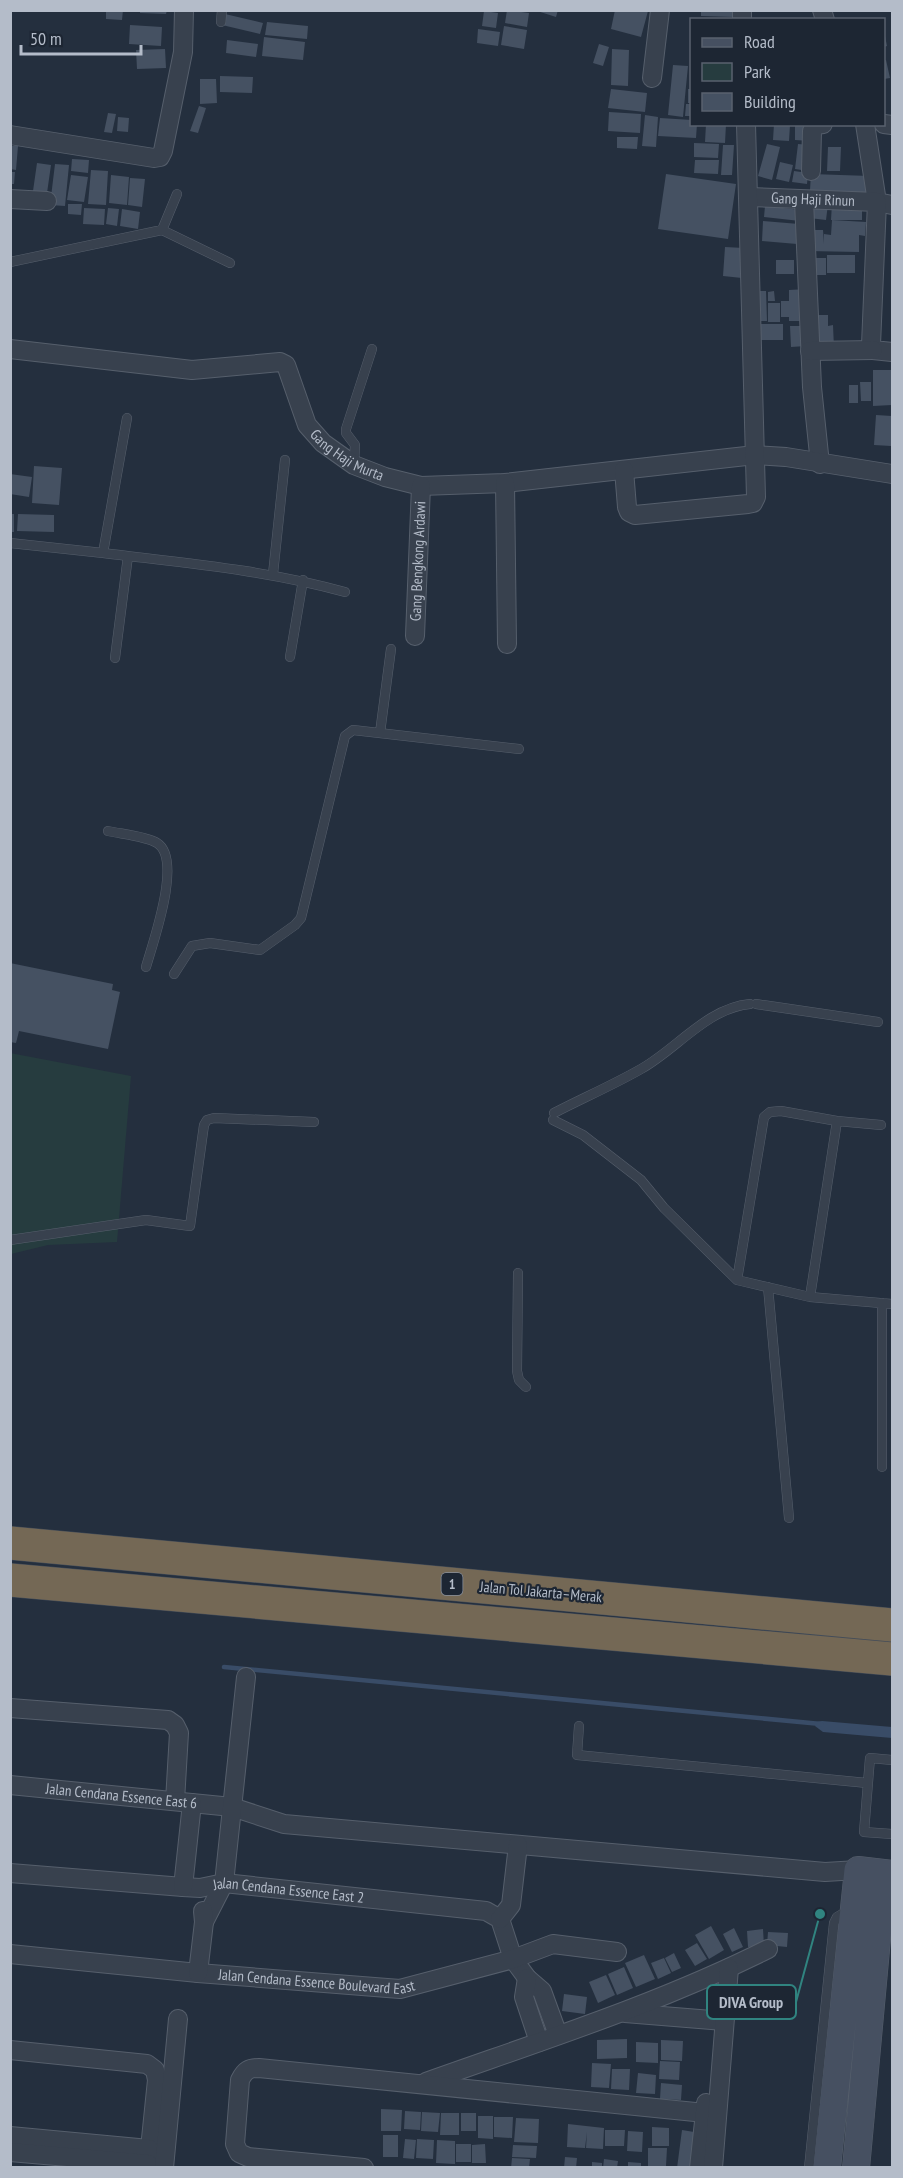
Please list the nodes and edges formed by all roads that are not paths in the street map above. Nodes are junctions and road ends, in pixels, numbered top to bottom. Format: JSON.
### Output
{"nodes":[{"id":1,"x":184,"y":10,"type":"edge"},
{"id":2,"x":222,"y":10,"type":"edge"},
{"id":3,"x":660,"y":10,"type":"edge"},
{"id":4,"x":221,"y":22,"type":"dead end"},
{"id":5,"x":652,"y":78,"type":"dead end"},
{"id":6,"x":746,"y":126,"type":"edge"},
{"id":7,"x":815,"y":126,"type":"edge"},
{"id":8,"x":865,"y":126,"type":"edge"},
{"id":9,"x":10,"y":135,"type":"edge"},
{"id":10,"x":811,"y":171,"type":"dead end"},
{"id":11,"x":177,"y":194,"type":"dead end"},
{"id":12,"x":749,"y":197,"type":"junction"},
{"id":13,"x":10,"y":199,"type":"edge"},
{"id":14,"x":804,"y":200,"type":"junction"},
{"id":15,"x":47,"y":201,"type":"dead end"},
{"id":16,"x":884,"y":204,"type":"edge"},
{"id":17,"x":162,"y":230,"type":"junction"},
{"id":18,"x":10,"y":262,"type":"edge"},
{"id":19,"x":230,"y":263,"type":"dead end"},
{"id":20,"x":10,"y":349,"type":"edge"},
{"id":21,"x":372,"y":349,"type":"dead end"},
{"id":22,"x":873,"y":350,"type":"junction"},
{"id":23,"x":810,"y":351,"type":"junction"},
{"id":24,"x":892,"y":352,"type":"edge"},
{"id":25,"x":127,"y":418,"type":"dead end"},
{"id":26,"x":755,"y":455,"type":"junction"},
{"id":27,"x":285,"y":460,"type":"dead end"},
{"id":28,"x":820,"y":464,"type":"junction"},
{"id":29,"x":354,"y":465,"type":"junction"},
{"id":30,"x":624,"y":470,"type":"junction"},
{"id":31,"x":892,"y":474,"type":"edge"},
{"id":32,"x":505,"y":483,"type":"junction"},
{"id":33,"x":422,"y":486,"type":"junction"},
{"id":34,"x":10,"y":543,"type":"edge"},
{"id":35,"x":103,"y":553,"type":"junction"},
{"id":36,"x":128,"y":556,"type":"junction"},
{"id":37,"x":273,"y":574,"type":"junction"},
{"id":38,"x":303,"y":580,"type":"junction"},
{"id":39,"x":345,"y":592,"type":"dead end"},
{"id":40,"x":415,"y":636,"type":"dead end"},
{"id":41,"x":507,"y":644,"type":"dead end"},
{"id":42,"x":391,"y":649,"type":"dead end"},
{"id":43,"x":290,"y":657,"type":"dead end"},
{"id":44,"x":115,"y":658,"type":"dead end"},
{"id":45,"x":380,"y":733,"type":"junction"},
{"id":46,"x":519,"y":749,"type":"dead end"},
{"id":47,"x":108,"y":831,"type":"dead end"},
{"id":48,"x":146,"y":967,"type":"dead end"},
{"id":49,"x":174,"y":974,"type":"dead end"},
{"id":50,"x":878,"y":1022,"type":"dead end"},
{"id":51,"x":314,"y":1122,"type":"dead end"},
{"id":52,"x":837,"y":1122,"type":"junction"},
{"id":53,"x":880,"y":1125,"type":"dead end"},
{"id":54,"x":10,"y":1240,"type":"edge"},
{"id":55,"x":518,"y":1273,"type":"dead end"},
{"id":56,"x":737,"y":1280,"type":"junction"},
{"id":57,"x":768,"y":1287,"type":"junction"},
{"id":58,"x":810,"y":1297,"type":"junction"},
{"id":59,"x":882,"y":1303,"type":"junction"},
{"id":60,"x":892,"y":1304,"type":"edge"},
{"id":61,"x":526,"y":1387,"type":"dead end"},
{"id":62,"x":882,"y":1467,"type":"dead end"},
{"id":63,"x":789,"y":1518,"type":"dead end"},
{"id":64,"x":10,"y":1543,"type":"edge"},
{"id":65,"x":10,"y":1580,"type":"edge"},
{"id":66,"x":892,"y":1624,"type":"edge"},
{"id":67,"x":892,"y":1659,"type":"edge"},
{"id":68,"x":246,"y":1677,"type":"dead end"},
{"id":69,"x":10,"y":1708,"type":"edge"},
{"id":70,"x":579,"y":1726,"type":"dead end"},
{"id":71,"x":892,"y":1760,"type":"edge"},
{"id":72,"x":867,"y":1783,"type":"junction"},
{"id":73,"x":10,"y":1785,"type":"edge"},
{"id":74,"x":183,"y":1802,"type":"junction"},
{"id":75,"x":232,"y":1807,"type":"junction"},
{"id":76,"x":892,"y":1834,"type":"edge"},
{"id":77,"x":518,"y":1845,"type":"junction"},
{"id":78,"x":10,"y":1873,"type":"edge"},
{"id":79,"x":224,"y":1883,"type":"junction"},
{"id":80,"x":874,"y":1886,"type":"edge"},
{"id":81,"x":192,"y":1888,"type":"junction"},
{"id":82,"x":500,"y":1919,"type":"junction"},
{"id":83,"x":204,"y":1922,"type":"junction"},
{"id":84,"x":768,"y":1949,"type":"dead end"},
{"id":85,"x":617,"y":1952,"type":"dead end"},
{"id":86,"x":10,"y":1954,"type":"edge"},
{"id":87,"x":513,"y":1959,"type":"junction"},
{"id":88,"x":729,"y":1968,"type":"junction"},
{"id":89,"x":198,"y":1973,"type":"junction"},
{"id":90,"x":527,"y":1978,"type":"junction"},
{"id":91,"x":622,"y":2013,"type":"junction"},
{"id":92,"x":178,"y":2019,"type":"dead end"},
{"id":93,"x":719,"y":2021,"type":"junction"},
{"id":94,"x":558,"y":2035,"type":"junction"},
{"id":95,"x":539,"y":2042,"type":"junction"},
{"id":96,"x":10,"y":2050,"type":"edge"},
{"id":97,"x":422,"y":2084,"type":"junction"},
{"id":98,"x":705,"y":2113,"type":"junction"},
{"id":99,"x":10,"y":2136,"type":"edge"},
{"id":100,"x":10,"y":2152,"type":"edge"},
{"id":101,"x":152,"y":2162,"type":"edge"},
{"id":102,"x":364,"y":2168,"type":"edge"},
{"id":103,"x":699,"y":2168,"type":"edge"},
{"id":104,"x":712,"y":2168,"type":"edge"},
{"id":105,"x":809,"y":2168,"type":"edge"},
{"id":106,"x":827,"y":2168,"type":"edge"},
{"id":107,"x":856,"y":2168,"type":"edge"}],
"edges":[{"from":1,"to":9,"type":"street"},
{"from":2,"to":4,"type":"lane"},
{"from":3,"to":5,"type":"street"},
{"from":6,"to":12,"type":"street"},
{"from":7,"to":10,"type":"street"},
{"from":8,"to":16,"type":"street"},
{"from":11,"to":17,"type":"lane"},
{"from":12,"to":14,"type":"street","name":"Gang Haji Rinun"},
{"from":12,"to":26,"type":"street"},
{"from":13,"to":15,"type":"street"},
{"from":14,"to":16,"type":"street","name":"Gang Haji Rinun"},
{"from":14,"to":23,"type":"street"},
{"from":16,"to":22,"type":"street"},
{"from":17,"to":18,"type":"lane"},
{"from":17,"to":19,"type":"lane"},
{"from":20,"to":29,"type":"street","name":"Gang Haji Murta"},
{"from":21,"to":29,"type":"lane"},
{"from":22,"to":23,"type":"street"},
{"from":22,"to":24,"type":"street"},
{"from":23,"to":28,"type":"street"},
{"from":25,"to":35,"type":"lane"},
{"from":26,"to":28,"type":"street","name":"Gang Haji Murta"},
{"from":26,"to":30,"type":"street","name":"Gang Haji Murta"},
{"from":26,"to":30,"type":"street"},
{"from":27,"to":37,"type":"lane"},
{"from":28,"to":31,"type":"street","name":"Gang Haji Murta"},
{"from":29,"to":33,"type":"street","name":"Gang Haji Murta"},
{"from":30,"to":32,"type":"street","name":"Gang Haji Murta"},
{"from":32,"to":33,"type":"street","name":"Gang Haji Murta"},
{"from":32,"to":41,"type":"street"},
{"from":33,"to":40,"type":"street","name":"Gang Bengkong Ardawi"},
{"from":34,"to":35,"type":"lane"},
{"from":35,"to":36,"type":"lane"},
{"from":36,"to":37,"type":"lane"},
{"from":36,"to":44,"type":"lane"},
{"from":37,"to":38,"type":"lane"},
{"from":38,"to":39,"type":"lane"},
{"from":38,"to":43,"type":"lane"},
{"from":42,"to":45,"type":"lane"},
{"from":45,"to":46,"type":"lane"},
{"from":45,"to":49,"type":"lane"},
{"from":47,"to":48,"type":"lane"},
{"from":50,"to":56,"type":"lane"},
{"from":51,"to":54,"type":"lane"},
{"from":52,"to":53,"type":"lane"},
{"from":52,"to":56,"type":"lane"},
{"from":52,"to":58,"type":"lane"},
{"from":55,"to":61,"type":"lane"},
{"from":56,"to":57,"type":"lane"},
{"from":57,"to":58,"type":"lane"},
{"from":57,"to":63,"type":"lane"},
{"from":58,"to":59,"type":"lane"},
{"from":59,"to":60,"type":"lane"},
{"from":59,"to":62,"type":"lane"},
{"from":64,"to":66,"type":"highway","name":"Jalan Tol Jakarta–Merak","number":"1"},
{"from":65,"to":67,"type":"highway"},
{"from":68,"to":75,"type":"street"},
{"from":69,"to":74,"type":"street"},
{"from":70,"to":72,"type":"lane"},
{"from":71,"to":72,"type":"lane"},
{"from":72,"to":76,"type":"lane"},
{"from":73,"to":74,"type":"street","name":"Jalan Cendana Essence East 6"},
{"from":74,"to":75,"type":"street","name":"Jalan Cendana Essence East 6"},
{"from":74,"to":81,"type":"street"},
{"from":75,"to":77,"type":"street","name":"Jalan Cendana Essence East 6"},
{"from":75,"to":79,"type":"street"},
{"from":77,"to":80,"type":"street","name":"Jalan Cendana Essence East 6"},
{"from":77,"to":82,"type":"street"},
{"from":78,"to":81,"type":"street","name":"Jalan Cendana Essence East 2"},
{"from":79,"to":81,"type":"street","name":"Jalan Cendana Essence East 2"},
{"from":79,"to":82,"type":"street","name":"Jalan Cendana Essence East 2"},
{"from":79,"to":83,"type":"street"},
{"from":80,"to":105,"type":"lane"},
{"from":80,"to":106,"type":"street"},
{"from":80,"to":107,"type":"street"},
{"from":81,"to":83,"type":"street"},
{"from":82,"to":87,"type":"street"},
{"from":83,"to":89,"type":"street"},
{"from":84,"to":88,"type":"street"},
{"from":85,"to":87,"type":"street","name":"Jalan Cendana Essence Boulevard East"},
{"from":86,"to":89,"type":"street","name":"Jalan Cendana Essence Boulevard East"},
{"from":87,"to":89,"type":"street","name":"Jalan Cendana Essence Boulevard East"},
{"from":87,"to":90,"type":"street"},
{"from":88,"to":91,"type":"street"},
{"from":88,"to":93,"type":"street"},
{"from":90,"to":94,"type":"street"},
{"from":90,"to":95,"type":"street"},
{"from":91,"to":93,"type":"street"},
{"from":91,"to":94,"type":"street"},
{"from":92,"to":101,"type":"street"},
{"from":93,"to":98,"type":"street"},
{"from":93,"to":104,"type":"street"},
{"from":94,"to":95,"type":"street"},
{"from":95,"to":97,"type":"street"},
{"from":96,"to":101,"type":"street"},
{"from":97,"to":98,"type":"street"},
{"from":97,"to":102,"type":"street"},
{"from":98,"to":103,"type":"street"},
{"from":99,"to":101,"type":"street"},
{"from":100,"to":101,"type":"street"}]}
